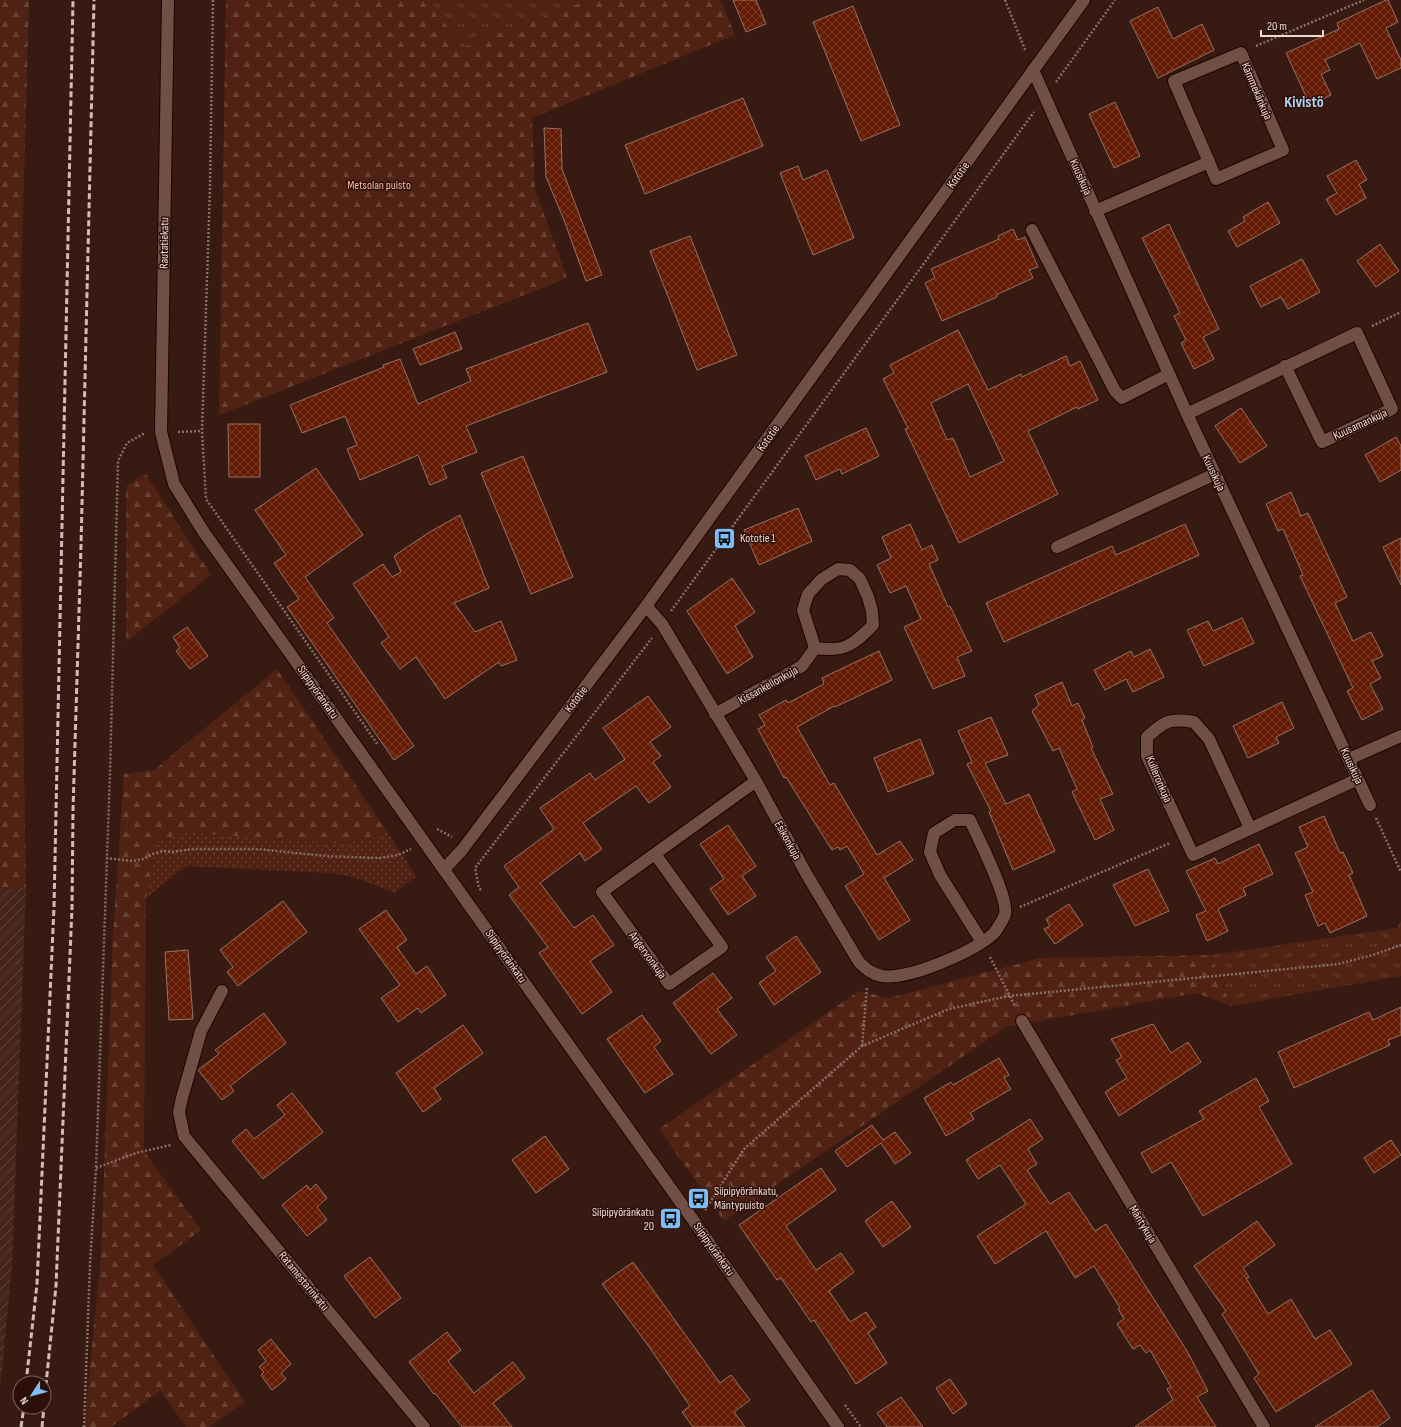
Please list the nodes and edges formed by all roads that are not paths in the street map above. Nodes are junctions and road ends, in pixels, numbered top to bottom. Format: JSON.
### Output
{"nodes":[{"id":1,"x":168,"y":0,"type":"edge"},
{"id":2,"x":1084,"y":0,"type":"edge"},
{"id":3,"x":1033,"y":70,"type":"junction"},
{"id":4,"x":1209,"y":162,"type":"junction"},
{"id":5,"x":1095,"y":211,"type":"junction"},
{"id":6,"x":1032,"y":230,"type":"dead end"},
{"id":7,"x":1285,"y":366,"type":"junction"},
{"id":8,"x":1169,"y":374,"type":"junction"},
{"id":9,"x":1187,"y":414,"type":"junction"},
{"id":10,"x":1215,"y":474,"type":"junction"},
{"id":11,"x":174,"y":484,"type":"joint"},
{"id":12,"x":1056,"y":547,"type":"dead end"},
{"id":13,"x":646,"y":606,"type":"junction"},
{"id":14,"x":815,"y":648,"type":"junction"},
{"id":15,"x":715,"y":714,"type":"junction"},
{"id":16,"x":1401,"y":736,"type":"edge"},
{"id":17,"x":1349,"y":759,"type":"junction"},
{"id":18,"x":1358,"y":779,"type":"junction"},
{"id":19,"x":756,"y":781,"type":"junction"},
{"id":20,"x":1370,"y":805,"type":"road end"},
{"id":21,"x":1250,"y":828,"type":"junction"},
{"id":22,"x":655,"y":854,"type":"junction"},
{"id":23,"x":444,"y":869,"type":"junction"},
{"id":24,"x":982,"y":942,"type":"junction"},
{"id":25,"x":222,"y":991,"type":"dead end"},
{"id":26,"x":1022,"y":1021,"type":"road end"},
{"id":27,"x":424,"y":1427,"type":"edge"},
{"id":28,"x":838,"y":1427,"type":"edge"},
{"id":29,"x":1264,"y":1427,"type":"edge"}],
"edges":[{"from":1,"to":11,"type":"street","name":"Rautatiekatu"},
{"from":2,"to":3,"type":"street","name":"Kototie"},
{"from":3,"to":5,"type":"street","name":"Kuusikuja"},
{"from":3,"to":13,"type":"street","name":"Kototie"},
{"from":4,"to":4,"type":"street","name":"Kämmekänkuja"},
{"from":4,"to":5,"type":"street"},
{"from":5,"to":8,"type":"street","name":"Kuusikuja"},
{"from":6,"to":8,"type":"street"},
{"from":7,"to":7,"type":"street","name":"Kuusamankuja"},
{"from":7,"to":9,"type":"street"},
{"from":8,"to":9,"type":"street","name":"Kuusikuja"},
{"from":9,"to":10,"type":"street","name":"Kuusikuja"},
{"from":10,"to":12,"type":"street"},
{"from":10,"to":17,"type":"street","name":"Kuusikuja"},
{"from":11,"to":23,"type":"street","name":"Siipipyöränkatu"},
{"from":13,"to":15,"type":"street","name":"Esikonkuja"},
{"from":13,"to":23,"type":"street","name":"Kototie"},
{"from":14,"to":14,"type":"street"},
{"from":14,"to":15,"type":"street","name":"Kissankellonkuja"},
{"from":15,"to":19,"type":"street","name":"Esikonkuja"},
{"from":16,"to":17,"type":"street"},
{"from":17,"to":18,"type":"street","name":"Kuusikuja"},
{"from":18,"to":20,"type":"street","name":"Kuusikuja"},
{"from":18,"to":21,"type":"street","name":"Kulleronkuja"},
{"from":19,"to":22,"type":"street","name":"Angervonkuja"},
{"from":19,"to":24,"type":"street","name":"Esikonkuja"},
{"from":21,"to":21,"type":"street","name":"Kulleronkuja"},
{"from":22,"to":22,"type":"street","name":"Angervonkuja"},
{"from":23,"to":28,"type":"street","name":"Siipipyöränkatu"},
{"from":24,"to":24,"type":"street"},
{"from":25,"to":27,"type":"street","name":"Ratamestarinkatu"},
{"from":26,"to":29,"type":"street","name":"Mäntykuja"}]}
